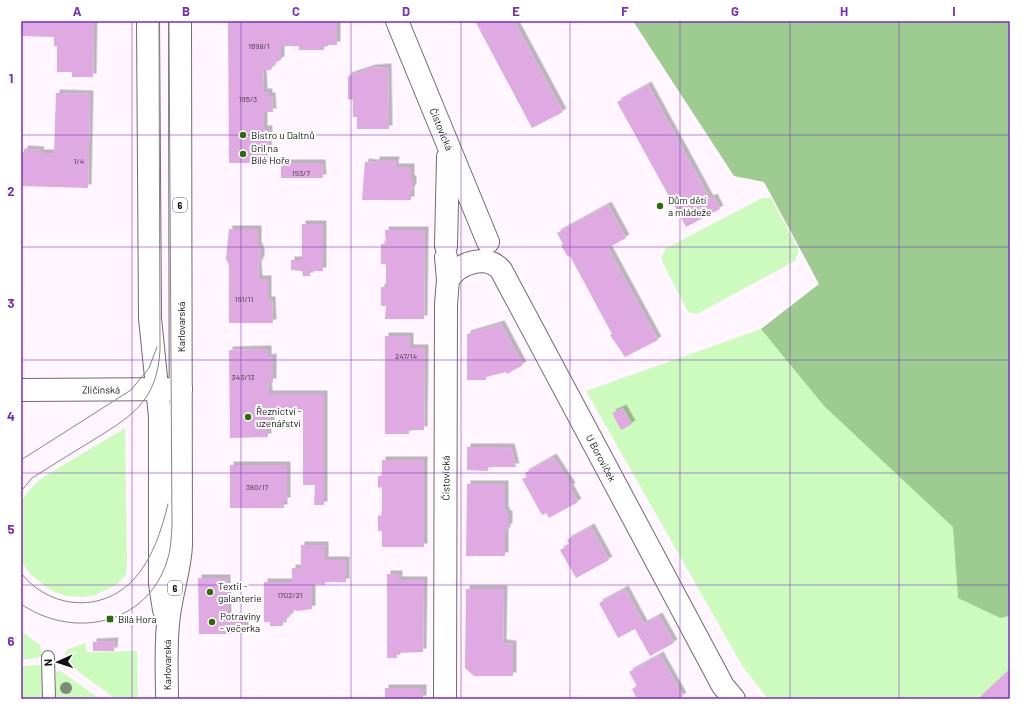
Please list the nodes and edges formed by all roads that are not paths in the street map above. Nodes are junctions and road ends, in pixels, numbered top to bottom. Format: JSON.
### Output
{"nodes":[{"id":1,"x":148,"y":21,"type":"edge"},
{"id":2,"x":180,"y":21,"type":"edge"},
{"id":3,"x":396,"y":21,"type":"edge"},
{"id":4,"x":448,"y":150,"type":"junction"},
{"id":5,"x":488,"y":242,"type":"dead end"},
{"id":6,"x":448,"y":280,"type":"junction"},
{"id":7,"x":157,"y":389,"type":"junction"},
{"id":8,"x":181,"y":389,"type":"junction"},
{"id":9,"x":21,"y":390,"type":"edge"},
{"id":10,"x":167,"y":631,"type":"junction"},
{"id":11,"x":48,"y":657,"type":"dead end"},
{"id":12,"x":49,"y":699,"type":"edge"},
{"id":13,"x":167,"y":699,"type":"edge"},
{"id":14,"x":445,"y":699,"type":"edge"},
{"id":15,"x":734,"y":699,"type":"edge"}],
"edges":[{"from":1,"to":7,"type":"street","name":"Karlovarská","number":"6"},
{"from":2,"to":8,"type":"street","name":"Karlovarská","number":"6"},
{"from":3,"to":4,"type":"street","name":"Čistovická"},
{"from":4,"to":5,"type":"street"},
{"from":4,"to":6,"type":"street","name":"Čistovická"},
{"from":6,"to":14,"type":"street","name":"Čistovická"},
{"from":6,"to":15,"type":"street","name":"U Boroviček"},
{"from":7,"to":8,"type":"street","name":"Zličínská"},
{"from":7,"to":9,"type":"street","name":"Zličínská"},
{"from":7,"to":10,"type":"street","name":"Karlovarská","number":"6"},
{"from":8,"to":10,"type":"street","name":"Karlovarská","number":"6"},
{"from":10,"to":13,"type":"street","name":"Karlovarská","number":"6"},
{"from":11,"to":12,"type":"lane"}]}
